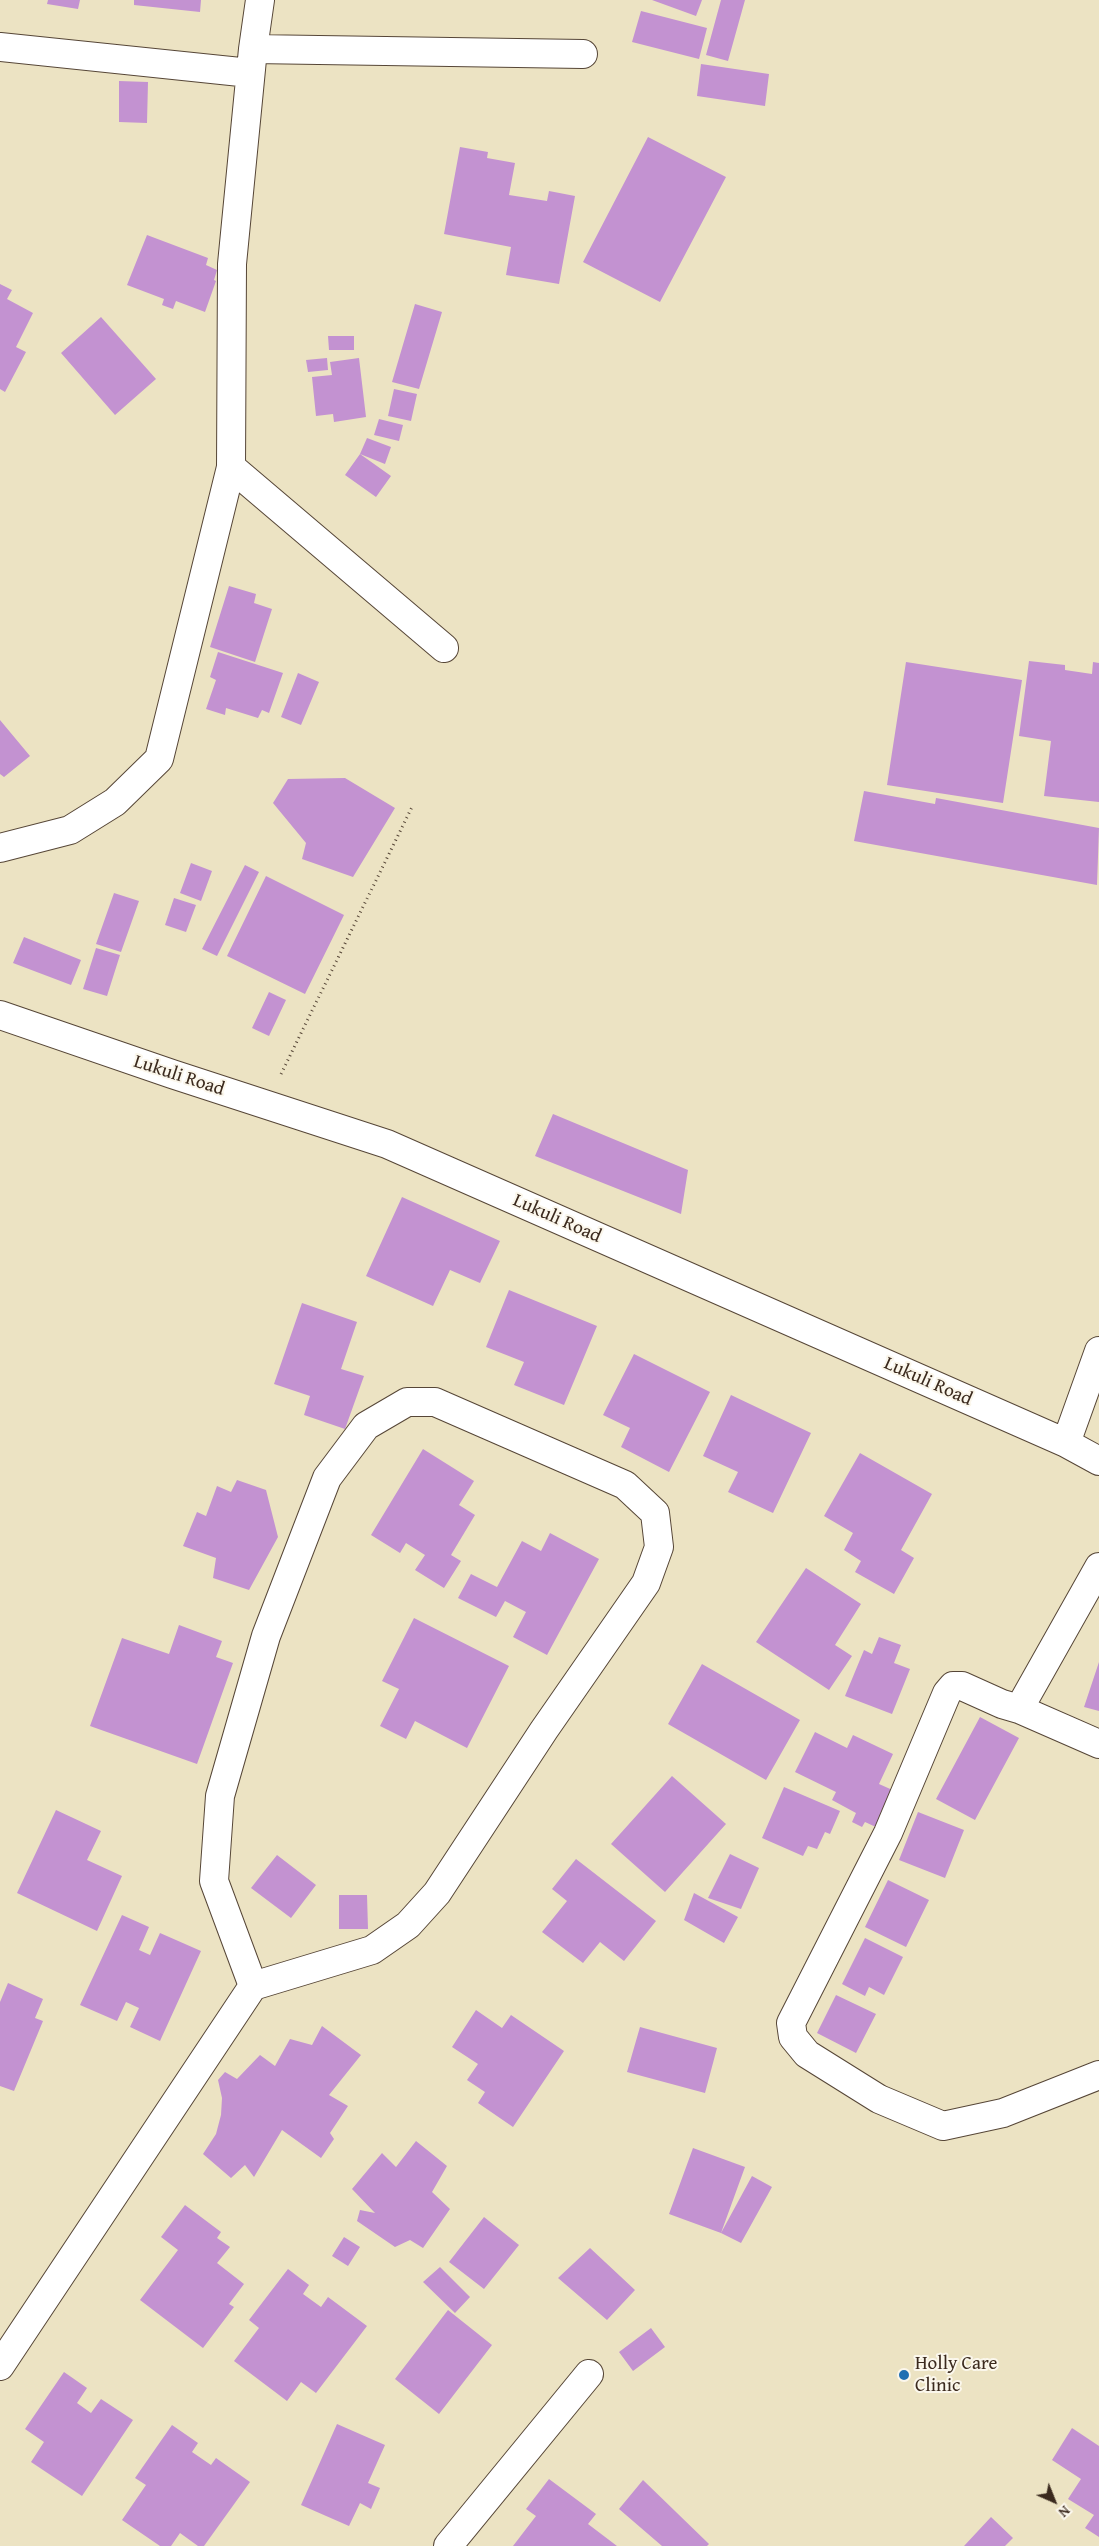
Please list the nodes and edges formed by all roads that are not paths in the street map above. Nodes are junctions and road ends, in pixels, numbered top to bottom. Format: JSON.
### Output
{"nodes":[{"id":1,"x":260,"y":0,"type":"edge"},
{"id":2,"x":0,"y":47,"type":"edge"},
{"id":3,"x":583,"y":54,"type":"dead end"},
{"id":4,"x":252,"y":61,"type":"junction"},
{"id":5,"x":232,"y":467,"type":"junction"},
{"id":6,"x":444,"y":648,"type":"dead end"},
{"id":7,"x":0,"y":848,"type":"edge"},
{"id":8,"x":0,"y":1015,"type":"edge"},
{"id":9,"x":1099,"y":1352,"type":"edge"},
{"id":10,"x":1066,"y":1443,"type":"junction"},
{"id":11,"x":1099,"y":1462,"type":"edge"},
{"id":12,"x":1099,"y":1568,"type":"edge"},
{"id":13,"x":1019,"y":1709,"type":"junction"},
{"id":14,"x":1099,"y":1744,"type":"edge"},
{"id":15,"x":253,"y":1986,"type":"junction"},
{"id":16,"x":1099,"y":2076,"type":"edge"},
{"id":17,"x":0,"y":2366,"type":"edge"},
{"id":18,"x":589,"y":2374,"type":"dead end"},
{"id":19,"x":448,"y":2546,"type":"edge"}],
"edges":[{"from":1,"to":4,"type":"street"},
{"from":2,"to":4,"type":"street"},
{"from":3,"to":4,"type":"street"},
{"from":4,"to":5,"type":"street"},
{"from":5,"to":6,"type":"street"},
{"from":5,"to":7,"type":"street"},
{"from":8,"to":10,"type":"street","name":"Lukuli Road"},
{"from":9,"to":10,"type":"street"},
{"from":10,"to":11,"type":"street","name":"Lukuli Road"},
{"from":12,"to":13,"type":"street"},
{"from":13,"to":14,"type":"street"},
{"from":13,"to":16,"type":"street"},
{"from":15,"to":15,"type":"street"},
{"from":15,"to":17,"type":"street"},
{"from":18,"to":19,"type":"street"}]}
